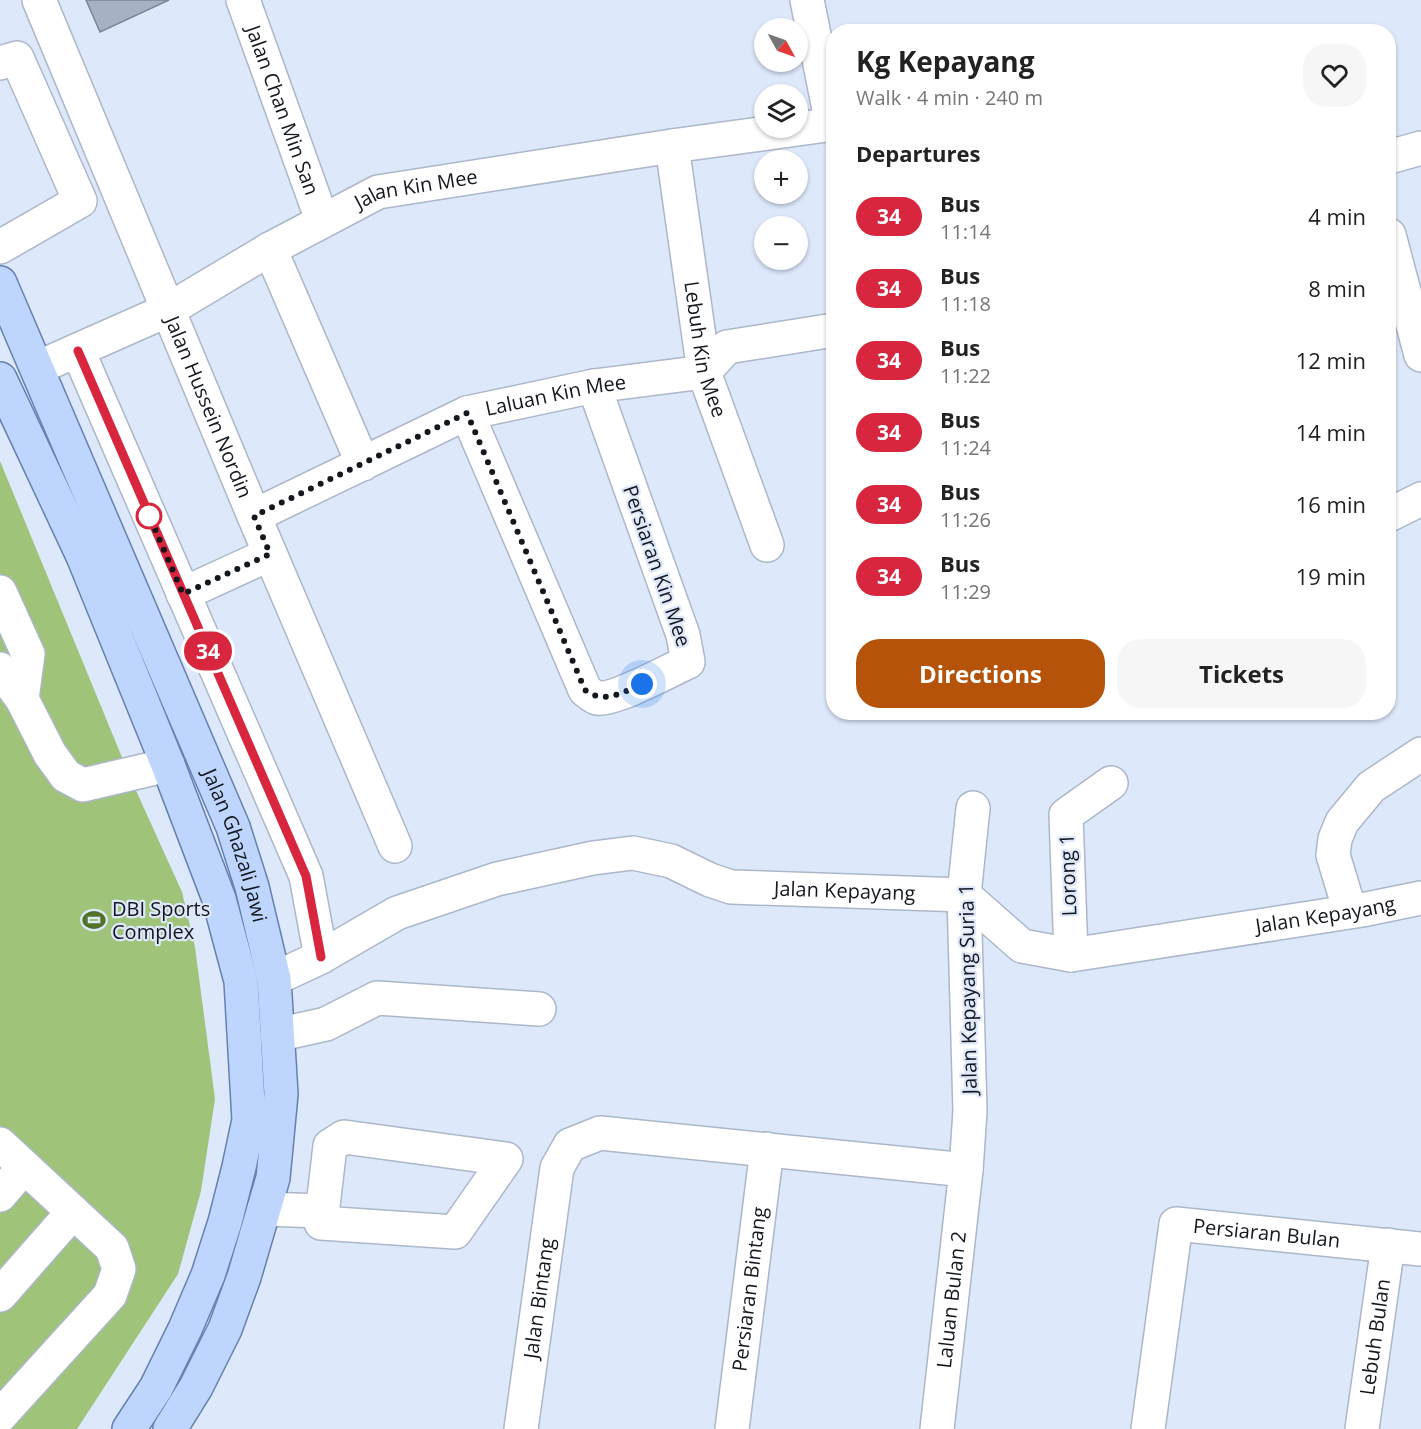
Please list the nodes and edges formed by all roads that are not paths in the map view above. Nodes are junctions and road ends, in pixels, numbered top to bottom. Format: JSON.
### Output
{"nodes":[{"id":1,"x":39,"y":0,"type":"edge"},
{"id":2,"x":243,"y":0,"type":"edge"},
{"id":3,"x":807,"y":0,"type":"edge"},
{"id":4,"x":0,"y":63,"type":"edge"},
{"id":5,"x":826,"y":91,"type":"edge"},
{"id":6,"x":826,"y":125,"type":"edge"},
{"id":7,"x":672,"y":146,"type":"junction"},
{"id":8,"x":1421,"y":148,"type":"edge"},
{"id":9,"x":1396,"y":155,"type":"edge"},
{"id":10,"x":322,"y":220,"type":"junction"},
{"id":11,"x":0,"y":247,"type":"edge"},
{"id":12,"x":270,"y":249,"type":"junction"},
{"id":13,"x":1396,"y":261,"type":"edge"},
{"id":14,"x":0,"y":283,"type":"edge"},
{"id":15,"x":168,"y":310,"type":"junction"},
{"id":16,"x":826,"y":331,"type":"edge"},
{"id":17,"x":0,"y":339,"type":"edge"},
{"id":18,"x":78,"y":351,"type":"junction"},
{"id":19,"x":1421,"y":355,"type":"edge"},
{"id":20,"x":36,"y":368,"type":"junction"},
{"id":21,"x":704,"y":372,"type":"junction"},
{"id":22,"x":0,"y":380,"type":"edge"},
{"id":23,"x":594,"y":386,"type":"junction"},
{"id":24,"x":467,"y":413,"type":"junction"},
{"id":25,"x":363,"y":464,"type":"junction"},
{"id":26,"x":40,"y":465,"type":"junction"},
{"id":27,"x":1421,"y":499,"type":"edge"},
{"id":28,"x":1396,"y":512,"type":"edge"},
{"id":29,"x":254,"y":516,"type":"junction"},
{"id":30,"x":767,"y":545,"type":"dead end"},
{"id":31,"x":270,"y":554,"type":"junction"},
{"id":32,"x":0,"y":592,"type":"edge"},
{"id":33,"x":183,"y":594,"type":"junction"},
{"id":34,"x":0,"y":669,"type":"edge"},
{"id":35,"x":22,"y":699,"type":"junction"},
{"id":36,"x":1421,"y":754,"type":"edge"},
{"id":37,"x":168,"y":765,"type":"junction"},
{"id":38,"x":1111,"y":783,"type":"dead end"},
{"id":39,"x":973,"y":808,"type":"dead end"},
{"id":40,"x":395,"y":846,"type":"dead end"},
{"id":41,"x":964,"y":895,"type":"junction"},
{"id":42,"x":1421,"y":898,"type":"edge"},
{"id":43,"x":1350,"y":911,"type":"junction"},
{"id":44,"x":1071,"y":955,"type":"junction"},
{"id":45,"x":321,"y":957,"type":"junction"},
{"id":46,"x":274,"y":979,"type":"junction"},
{"id":47,"x":539,"y":1009,"type":"dead end"},
{"id":48,"x":277,"y":1035,"type":"junction"},
{"id":49,"x":249,"y":1120,"type":"junction"},
{"id":50,"x":0,"y":1144,"type":"edge"},
{"id":51,"x":767,"y":1149,"type":"junction"},
{"id":52,"x":24,"y":1167,"type":"junction"},
{"id":53,"x":966,"y":1170,"type":"junction"},
{"id":54,"x":0,"y":1195,"type":"edge"},
{"id":55,"x":264,"y":1209,"type":"junction"},
{"id":56,"x":322,"y":1211,"type":"junction"},
{"id":57,"x":73,"y":1212,"type":"junction"},
{"id":58,"x":1388,"y":1245,"type":"junction"},
{"id":59,"x":1421,"y":1249,"type":"edge"},
{"id":60,"x":0,"y":1295,"type":"edge"},
{"id":61,"x":0,"y":1416,"type":"edge"},
{"id":62,"x":129,"y":1429,"type":"edge"},
{"id":63,"x":170,"y":1429,"type":"edge"},
{"id":64,"x":521,"y":1429,"type":"edge"},
{"id":65,"x":732,"y":1429,"type":"edge"},
{"id":66,"x":937,"y":1429,"type":"edge"},
{"id":67,"x":1148,"y":1429,"type":"edge"},
{"id":68,"x":1362,"y":1429,"type":"edge"}],
"edges":[{"from":1,"to":15,"type":"street","name":"Jalan Hussein Nordin"},
{"from":2,"to":10,"type":"street","name":"Jalan Chan Min San"},
{"from":3,"to":5,"type":"street"},
{"from":4,"to":11,"type":"street"},
{"from":6,"to":7,"type":"street","name":"Jalan Kin Mee"},
{"from":7,"to":10,"type":"street","name":"Jalan Kin Mee"},
{"from":7,"to":21,"type":"street","name":"Lebuh Kin Mee"},
{"from":8,"to":9,"type":"street"},
{"from":10,"to":12,"type":"street","name":"Jalan Kin Mee"},
{"from":12,"to":15,"type":"street","name":"Jalan Kin Mee"},
{"from":12,"to":25,"type":"street"},
{"from":13,"to":19,"type":"street"},
{"from":14,"to":20,"type":"main road","name":"Jalan Ghazali Jawi"},
{"from":15,"to":18,"type":"street","name":"Jalan Kin Mee"},
{"from":15,"to":29,"type":"street","name":"Jalan Hussein Nordin"},
{"from":16,"to":21,"type":"street"},
{"from":17,"to":20,"type":"main road"},
{"from":18,"to":20,"type":"street","name":"Jalan Kin Mee"},
{"from":18,"to":33,"type":"street"},
{"from":20,"to":26,"type":"main road"},
{"from":20,"to":46,"type":"main road","name":"Jalan Ghazali Jawi"},
{"from":21,"to":23,"type":"street","name":"Laluan Kin Mee"},
{"from":21,"to":30,"type":"street","name":"Lebuh Kin Mee"},
{"from":22,"to":26,"type":"main road","name":"Jalan Ghazali Jawi"},
{"from":23,"to":24,"type":"street","name":"Laluan Kin Mee"},
{"from":23,"to":24,"type":"street","name":"Persiaran Kin Mee"},
{"from":24,"to":25,"type":"street","name":"Laluan Kin Mee"},
{"from":25,"to":29,"type":"street","name":"Laluan Kin Mee"},
{"from":26,"to":37,"type":"main road","name":"Jalan Ghazali Jawi"},
{"from":27,"to":28,"type":"street"},
{"from":29,"to":31,"type":"street","name":"Jalan Hussein Nordin"},
{"from":31,"to":33,"type":"street"},
{"from":31,"to":40,"type":"street","name":"Jalan Hussein Nordin"},
{"from":32,"to":35,"type":"street"},
{"from":33,"to":45,"type":"street"},
{"from":34,"to":35,"type":"street"},
{"from":35,"to":37,"type":"street"},
{"from":36,"to":43,"type":"street"},
{"from":37,"to":49,"type":"main road","name":"Jalan Ghazali Jawi"},
{"from":38,"to":44,"type":"street","name":"Lorong 1"},
{"from":39,"to":41,"type":"street","name":"Jalan Kepayang Suria 1"},
{"from":41,"to":44,"type":"street","name":"Jalan Kepayang"},
{"from":41,"to":45,"type":"street","name":"Jalan Kepayang"},
{"from":41,"to":53,"type":"street","name":"Jalan Kepayang Suria 1"},
{"from":42,"to":43,"type":"street","name":"Jalan Kepayang"},
{"from":43,"to":44,"type":"street","name":"Jalan Kepayang"},
{"from":45,"to":46,"type":"street","name":"Jalan Kepayang"},
{"from":46,"to":48,"type":"main road","name":"Jalan Ghazali Jawi"},
{"from":46,"to":49,"type":"main road"},
{"from":47,"to":48,"type":"street"},
{"from":48,"to":55,"type":"main road","name":"Jalan Ghazali Jawi"},
{"from":49,"to":62,"type":"main road","name":"Jalan Ghazali Jawi"},
{"from":50,"to":52,"type":"street"},
{"from":51,"to":53,"type":"street"},
{"from":51,"to":64,"type":"street","name":"Jalan Bintang"},
{"from":51,"to":65,"type":"street","name":"Persiaran Bintang"},
{"from":52,"to":54,"type":"street"},
{"from":52,"to":57,"type":"street"},
{"from":53,"to":66,"type":"street","name":"Laluan Bulan 2"},
{"from":55,"to":56,"type":"street"},
{"from":55,"to":63,"type":"main road","name":"Jalan Ghazali Jawi"},
{"from":56,"to":56,"type":"street"},
{"from":57,"to":60,"type":"street"},
{"from":57,"to":61,"type":"street"},
{"from":58,"to":59,"type":"street","name":"Persiaran Bulan"},
{"from":58,"to":67,"type":"street","name":"Persiaran Bulan"},
{"from":58,"to":68,"type":"street","name":"Lebuh Bulan"}]}
